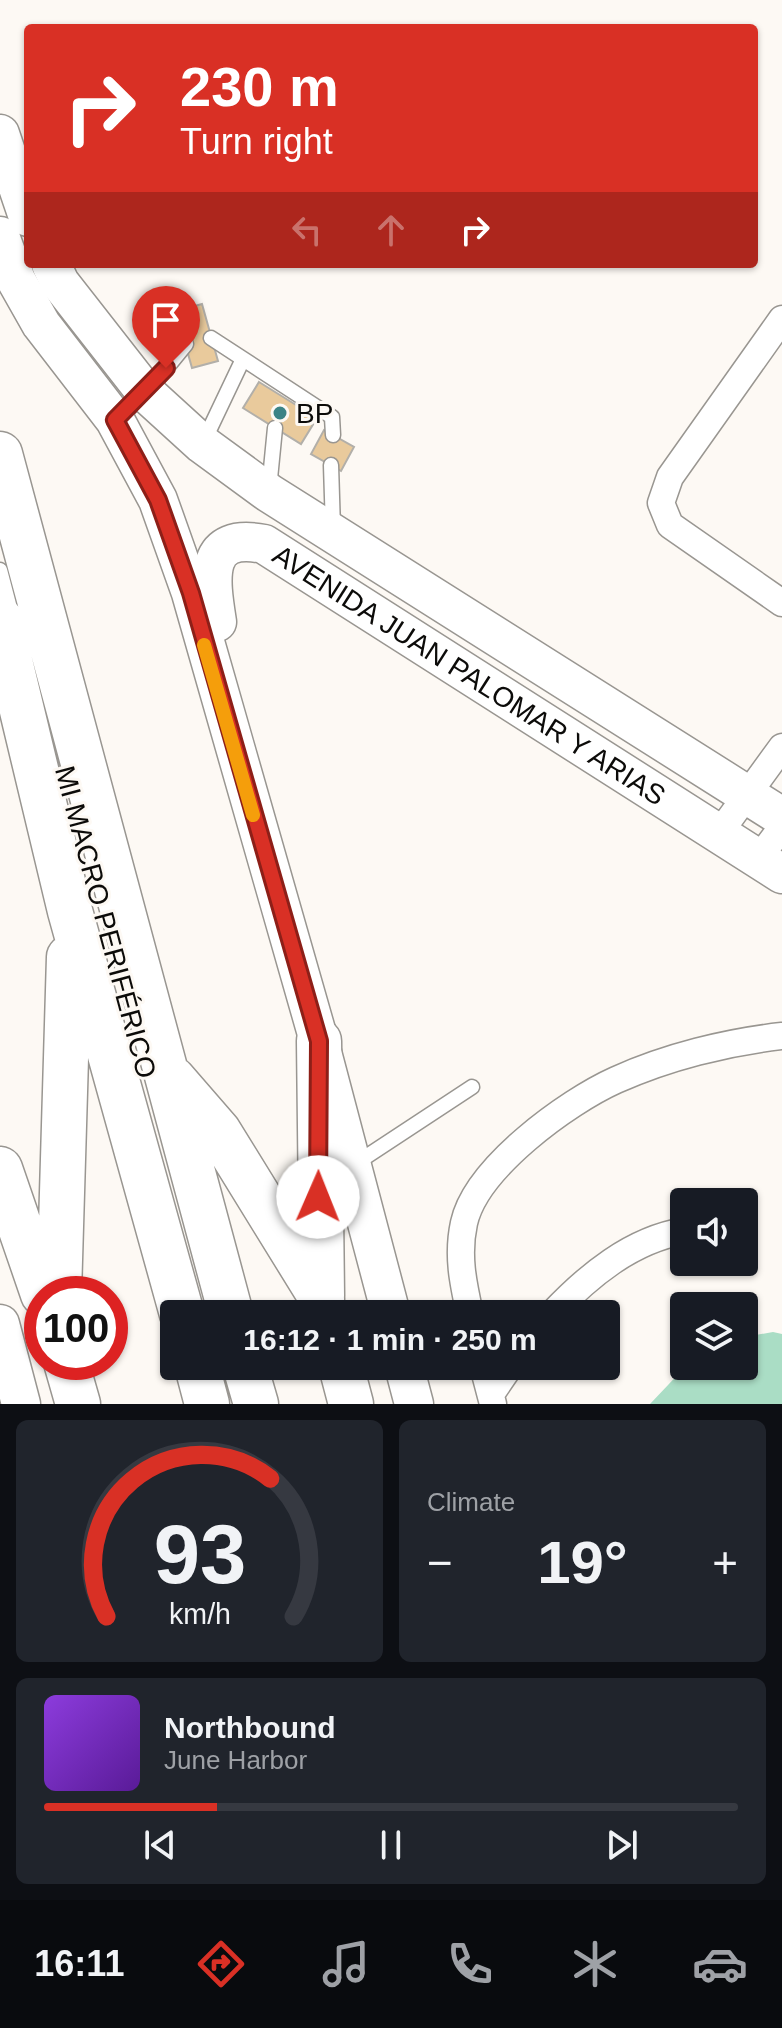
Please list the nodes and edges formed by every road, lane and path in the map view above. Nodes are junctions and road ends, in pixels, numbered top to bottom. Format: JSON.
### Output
{"nodes":[{"id":1,"x":0,"y":134,"type":"edge"},
{"id":2,"x":24,"y":205,"type":"edge"},
{"id":3,"x":0,"y":236,"type":"edge"},
{"id":4,"x":53,"y":268,"type":"edge"},
{"id":5,"x":782,"y":319,"type":"edge"},
{"id":6,"x":211,"y":338,"type":"dead end"},
{"id":7,"x":186,"y":344,"type":"dead end"},
{"id":8,"x":243,"y":359,"type":"junction"},
{"id":9,"x":146,"y":393,"type":"junction"},
{"id":10,"x":115,"y":420,"type":"junction"},
{"id":11,"x":275,"y":428,"type":"dead end"},
{"id":12,"x":333,"y":435,"type":"dead end"},
{"id":13,"x":202,"y":444,"type":"junction"},
{"id":14,"x":0,"y":454,"type":"edge"},
{"id":15,"x":331,"y":465,"type":"dead end"},
{"id":16,"x":269,"y":493,"type":"junction"},
{"id":17,"x":333,"y":533,"type":"junction"},
{"id":18,"x":4,"y":565,"type":"edge"},
{"id":19,"x":782,"y":603,"type":"edge"},
{"id":20,"x":12,"y":620,"type":"edge"},
{"id":21,"x":780,"y":751,"type":"edge"},
{"id":22,"x":53,"y":771,"type":"dead end"},
{"id":23,"x":241,"y":771,"type":"junction"},
{"id":24,"x":748,"y":794,"type":"junction"},
{"id":25,"x":782,"y":817,"type":"edge"},
{"id":26,"x":782,"y":827,"type":"edge"},
{"id":27,"x":720,"y":832,"type":"junction"},
{"id":28,"x":771,"y":866,"type":"edge"},
{"id":29,"x":70,"y":911,"type":"junction"},
{"id":30,"x":782,"y":1036,"type":"edge"},
{"id":31,"x":319,"y":1041,"type":"junction"},
{"id":32,"x":152,"y":1083,"type":"junction"},
{"id":33,"x":472,"y":1087,"type":"dead end"},
{"id":34,"x":352,"y":1167,"type":"junction"},
{"id":35,"x":0,"y":1169,"type":"edge"},
{"id":36,"x":670,"y":1233,"type":"edge"},
{"id":37,"x":37,"y":1276,"type":"edge"},
{"id":38,"x":60,"y":1276,"type":"edge"},
{"id":39,"x":178,"y":1300,"type":"edge"},
{"id":40,"x":193,"y":1300,"type":"edge"},
{"id":41,"x":226,"y":1300,"type":"edge"},
{"id":42,"x":320,"y":1300,"type":"edge"},
{"id":43,"x":324,"y":1300,"type":"edge"},
{"id":44,"x":387,"y":1300,"type":"edge"},
{"id":45,"x":467,"y":1300,"type":"edge"},
{"id":46,"x":568,"y":1300,"type":"edge"},
{"id":47,"x":0,"y":1324,"type":"edge"},
{"id":48,"x":71,"y":1380,"type":"edge"},
{"id":49,"x":201,"y":1380,"type":"edge"},
{"id":50,"x":214,"y":1380,"type":"edge"},
{"id":51,"x":249,"y":1380,"type":"edge"},
{"id":52,"x":345,"y":1380,"type":"edge"},
{"id":53,"x":408,"y":1380,"type":"edge"},
{"id":54,"x":502,"y":1380,"type":"edge"},
{"id":55,"x":492,"y":1399,"type":"edge"},
{"id":56,"x":21,"y":1404,"type":"edge"},
{"id":57,"x":78,"y":1404,"type":"edge"},
{"id":58,"x":207,"y":1404,"type":"edge"},
{"id":59,"x":220,"y":1404,"type":"edge"},
{"id":60,"x":256,"y":1404,"type":"edge"},
{"id":61,"x":351,"y":1404,"type":"edge"},
{"id":62,"x":414,"y":1404,"type":"edge"}],
"edges":[{"from":1,"to":2,"type":"main road"},
{"from":3,"to":10,"type":"main road"},
{"from":4,"to":9,"type":"main road","name":"AVENIDA JUAN PALOMAR Y ARIAS"},
{"from":5,"to":19,"type":"street"},
{"from":6,"to":8,"type":"lane"},
{"from":7,"to":9,"type":"lane"},
{"from":8,"to":12,"type":"lane"},
{"from":8,"to":13,"type":"lane"},
{"from":9,"to":10,"type":"lane"},
{"from":9,"to":13,"type":"main road","name":"AVENIDA JUAN PALOMAR Y ARIAS"},
{"from":10,"to":23,"type":"main road"},
{"from":11,"to":16,"type":"lane"},
{"from":13,"to":16,"type":"main road","name":"AVENIDA JUAN PALOMAR Y ARIAS"},
{"from":14,"to":32,"type":"highway"},
{"from":15,"to":17,"type":"lane"},
{"from":16,"to":17,"type":"main road","name":"AVENIDA JUAN PALOMAR Y ARIAS"},
{"from":17,"to":24,"type":"main road","name":"AVENIDA JUAN PALOMAR Y ARIAS"},
{"from":18,"to":20,"type":"lane","name":"MI MACRO PERIFÉRICO"},
{"from":18,"to":22,"type":"lane","name":"MI MACRO PERIFÉRICO"},
{"from":20,"to":29,"type":"highway"},
{"from":21,"to":24,"type":"street"},
{"from":23,"to":27,"type":"main road","name":"AVENIDA JUAN PALOMAR Y ARIAS"},
{"from":23,"to":31,"type":"main road"},
{"from":24,"to":25,"type":"main road","name":"AVENIDA JUAN PALOMAR Y ARIAS"},
{"from":24,"to":27,"type":"street"},
{"from":26,"to":28,"type":"street"},
{"from":27,"to":28,"type":"main road","name":"AVENIDA JUAN PALOMAR Y ARIAS"},
{"from":29,"to":38,"type":"highway"},
{"from":29,"to":39,"type":"highway"},
{"from":30,"to":45,"type":"street"},
{"from":31,"to":34,"type":"main road"},
{"from":31,"to":43,"type":"highway"},
{"from":32,"to":40,"type":"lane","name":"MI MACRO PERIFÉRICO"},
{"from":32,"to":41,"type":"highway"},
{"from":32,"to":42,"type":"highway"},
{"from":33,"to":34,"type":"lane"},
{"from":34,"to":44,"type":"main road"},
{"from":35,"to":37,"type":"highway"},
{"from":36,"to":46,"type":"street"},
{"from":47,"to":56,"type":"main road"},
{"from":48,"to":57,"type":"highway"},
{"from":49,"to":58,"type":"highway"},
{"from":50,"to":59,"type":"lane"},
{"from":51,"to":60,"type":"highway"},
{"from":52,"to":61,"type":"highway"},
{"from":53,"to":62,"type":"main road"},
{"from":54,"to":55,"type":"street"}]}
